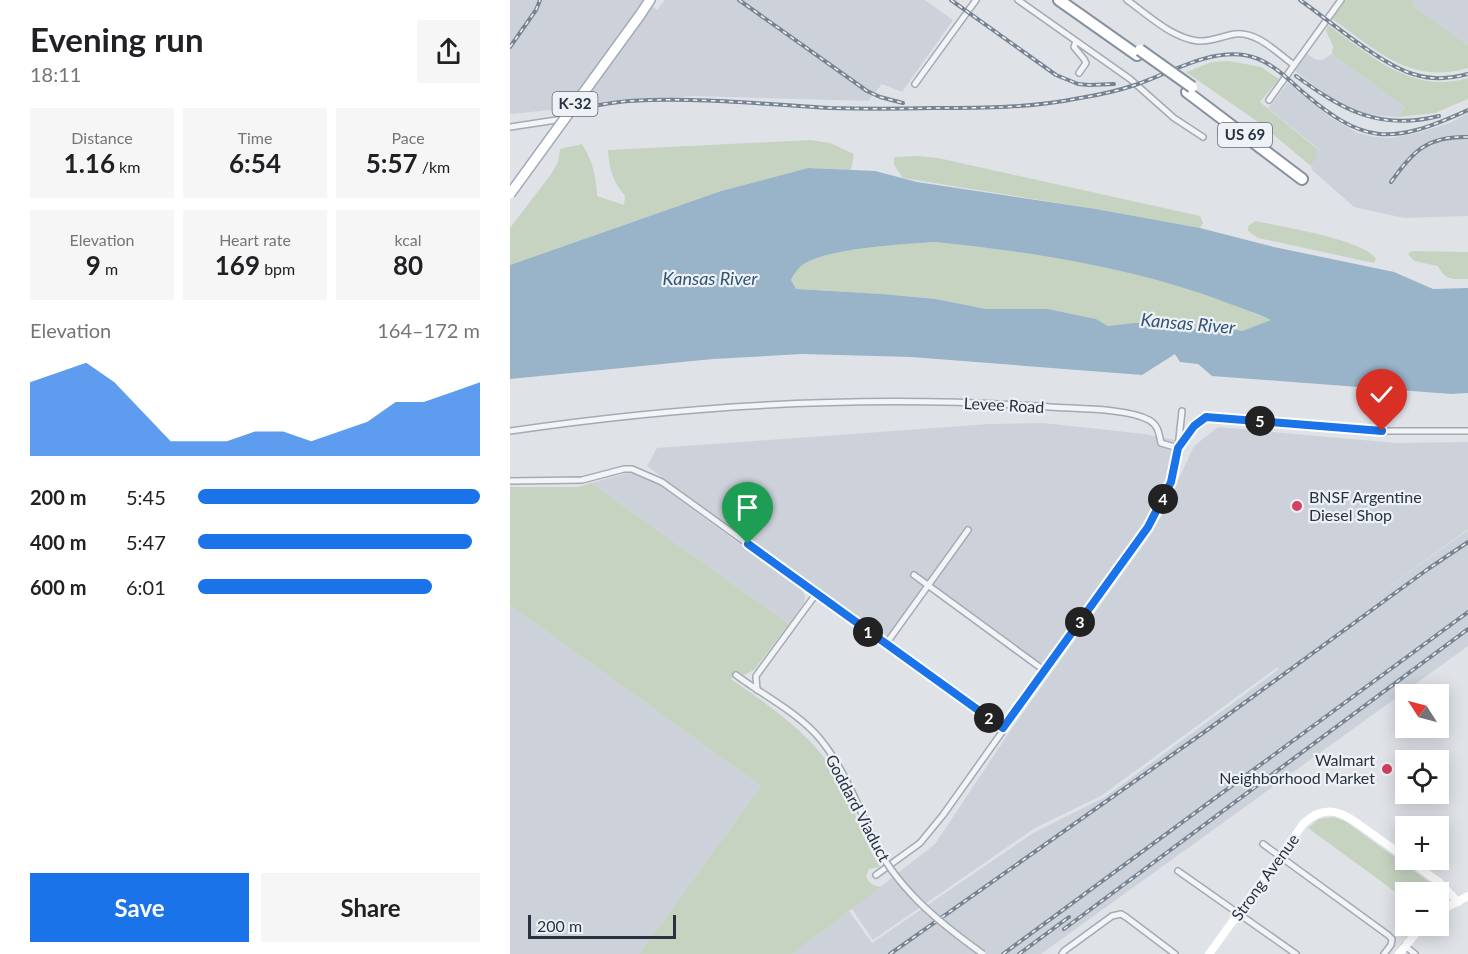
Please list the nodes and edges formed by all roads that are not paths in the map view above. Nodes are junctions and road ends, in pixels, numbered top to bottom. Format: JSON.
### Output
{"nodes":[{"id":1,"x":650,"y":0,"type":"edge"},
{"id":2,"x":976,"y":0,"type":"edge"},
{"id":3,"x":1018,"y":0,"type":"edge"},
{"id":4,"x":1059,"y":0,"type":"edge"},
{"id":5,"x":1071,"y":0,"type":"edge"},
{"id":6,"x":1127,"y":0,"type":"edge"},
{"id":7,"x":1341,"y":0,"type":"edge"},
{"id":8,"x":1076,"y":41,"type":"junction"},
{"id":9,"x":1138,"y":53,"type":"junction"},
{"id":10,"x":1294,"y":65,"type":"junction"},
{"id":11,"x":1079,"y":73,"type":"dead end"},
{"id":12,"x":915,"y":84,"type":"dead end"},
{"id":13,"x":1269,"y":100,"type":"dead end"},
{"id":14,"x":567,"y":118,"type":"dead end"},
{"id":15,"x":510,"y":127,"type":"edge"},
{"id":16,"x":1203,"y":137,"type":"dead end"},
{"id":17,"x":1304,"y":176,"type":"dead end"},
{"id":18,"x":510,"y":194,"type":"edge"},
{"id":19,"x":1182,"y":411,"type":"dead end"},
{"id":20,"x":510,"y":431,"type":"edge"},
{"id":21,"x":1468,"y":431,"type":"edge"},
{"id":22,"x":1178,"y":448,"type":"junction"},
{"id":23,"x":510,"y":481,"type":"edge"},
{"id":24,"x":968,"y":530,"type":"dead end"},
{"id":25,"x":914,"y":575,"type":"dead end"},
{"id":26,"x":927,"y":584,"type":"junction"},
{"id":27,"x":816,"y":594,"type":"junction"},
{"id":28,"x":886,"y":644,"type":"junction"},
{"id":29,"x":1045,"y":671,"type":"junction"},
{"id":30,"x":736,"y":675,"type":"dead end"},
{"id":31,"x":757,"y":690,"type":"junction"},
{"id":32,"x":1003,"y":728,"type":"junction"},
{"id":33,"x":1263,"y":844,"type":"dead end"},
{"id":34,"x":1395,"y":850,"type":"edge"},
{"id":35,"x":1280,"y":856,"type":"junction"},
{"id":36,"x":1422,"y":870,"type":"edge"},
{"id":37,"x":1178,"y":871,"type":"dead end"},
{"id":38,"x":876,"y":875,"type":"dead end"},
{"id":39,"x":1468,"y":896,"type":"edge"},
{"id":40,"x":1458,"y":902,"type":"junction"},
{"id":41,"x":1449,"y":906,"type":"edge"},
{"id":42,"x":1239,"y":913,"type":"junction"},
{"id":43,"x":1414,"y":936,"type":"edge"},
{"id":44,"x":1405,"y":946,"type":"junction"},
{"id":45,"x":983,"y":954,"type":"edge"},
{"id":46,"x":1062,"y":954,"type":"edge"},
{"id":47,"x":1175,"y":954,"type":"edge"},
{"id":48,"x":1209,"y":954,"type":"edge"},
{"id":49,"x":1296,"y":954,"type":"edge"},
{"id":50,"x":1384,"y":954,"type":"edge"},
{"id":51,"x":1399,"y":954,"type":"edge"},
{"id":52,"x":1415,"y":954,"type":"edge"}],
"edges":[{"from":1,"to":18,"type":"main road","number":"K-32","bridge":true},
{"from":2,"to":12,"type":"street"},
{"from":3,"to":8,"type":"street"},
{"from":4,"to":9,"type":"highway","number":"US 69"},
{"from":5,"to":9,"type":"highway","number":"US 69"},
{"from":6,"to":10,"type":"street"},
{"from":7,"to":10,"type":"street"},
{"from":8,"to":11,"type":"street"},
{"from":8,"to":16,"type":"street"},
{"from":9,"to":17,"type":"highway","number":"US 69","bridge":true},
{"from":10,"to":13,"type":"street"},
{"from":14,"to":15,"type":"street"},
{"from":19,"to":22,"type":"street"},
{"from":20,"to":22,"type":"street","name":"Levee Road"},
{"from":21,"to":22,"type":"street"},
{"from":22,"to":29,"type":"street"},
{"from":23,"to":27,"type":"street"},
{"from":24,"to":26,"type":"street"},
{"from":25,"to":26,"type":"street"},
{"from":26,"to":28,"type":"street"},
{"from":26,"to":29,"type":"street"},
{"from":27,"to":28,"type":"street"},
{"from":27,"to":31,"type":"street"},
{"from":28,"to":32,"type":"street"},
{"from":29,"to":32,"type":"street"},
{"from":30,"to":31,"type":"street","name":"Goddard Viaduct"},
{"from":31,"to":45,"type":"street","name":"Goddard Viaduct","bridge":true},
{"from":32,"to":38,"type":"street"},
{"from":33,"to":35,"type":"street"},
{"from":34,"to":35,"type":"street","name":"Strong Avenue"},
{"from":35,"to":42,"type":"street","name":"Strong Avenue"},
{"from":35,"to":50,"type":"street"},
{"from":36,"to":40,"type":"street"},
{"from":37,"to":42,"type":"street"},
{"from":39,"to":40,"type":"street"},
{"from":40,"to":41,"type":"street"},
{"from":42,"to":48,"type":"street","name":"Strong Avenue"},
{"from":42,"to":49,"type":"street"},
{"from":43,"to":44,"type":"street"},
{"from":44,"to":51,"type":"street"},
{"from":44,"to":52,"type":"street"},
{"from":46,"to":47,"type":"street"}]}
